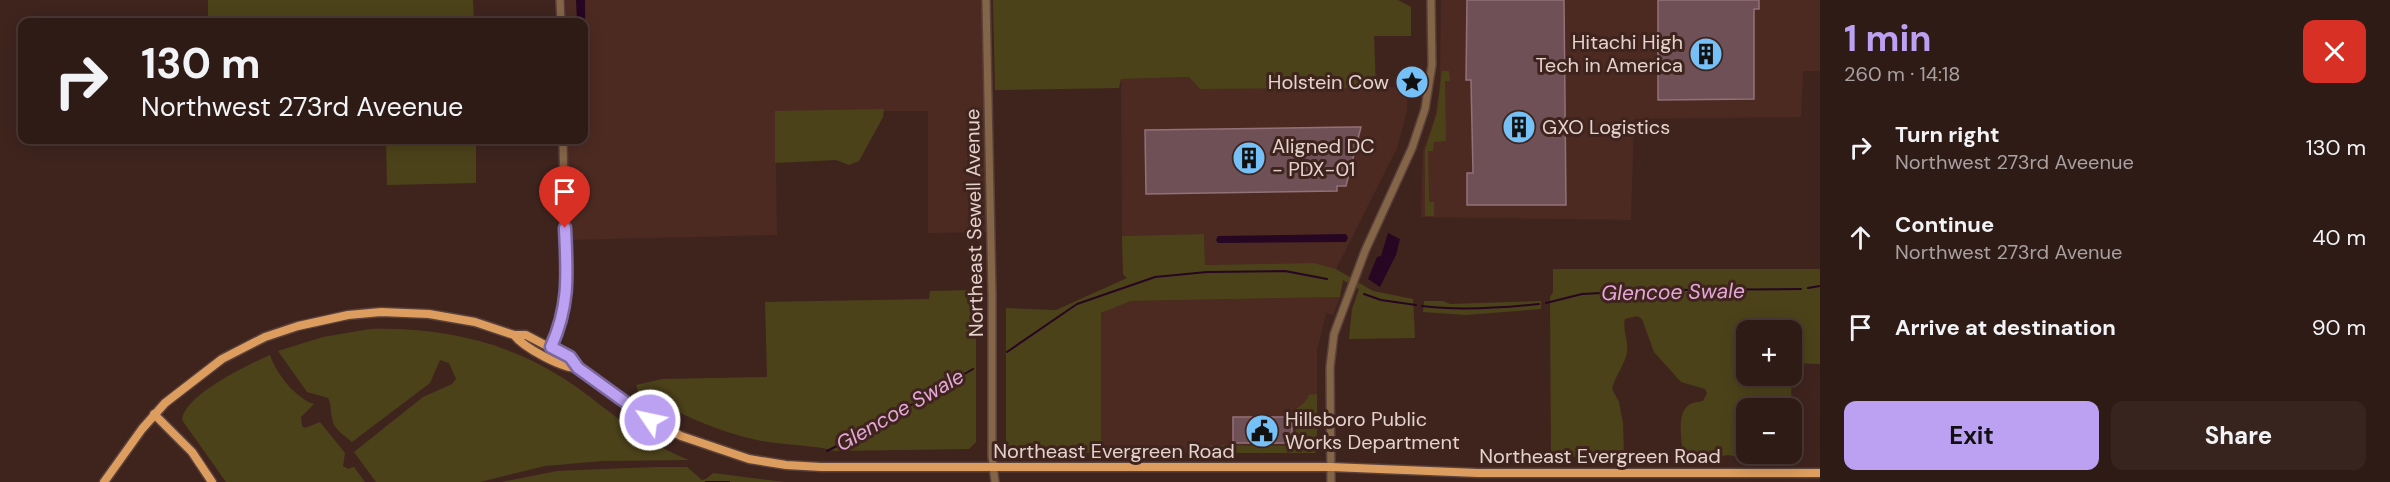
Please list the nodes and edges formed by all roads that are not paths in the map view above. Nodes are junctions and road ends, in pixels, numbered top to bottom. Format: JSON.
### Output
{"nodes":[{"id":1,"x":560,"y":0,"type":"edge"},
{"id":2,"x":986,"y":0,"type":"edge"},
{"id":3,"x":1431,"y":0,"type":"edge"},
{"id":4,"x":561,"y":18,"type":"edge"},
{"id":5,"x":563,"y":144,"type":"edge"},
{"id":6,"x":514,"y":335,"type":"junction"},
{"id":7,"x":551,"y":347,"type":"junction"},
{"id":8,"x":578,"y":368,"type":"junction"},
{"id":9,"x":154,"y":414,"type":"junction"},
{"id":10,"x":993,"y":467,"type":"junction"},
{"id":11,"x":1331,"y":467,"type":"junction"},
{"id":12,"x":1820,"y":473,"type":"edge"},
{"id":13,"x":104,"y":482,"type":"edge"},
{"id":14,"x":212,"y":482,"type":"edge"},
{"id":15,"x":995,"y":482,"type":"edge"},
{"id":16,"x":1331,"y":482,"type":"edge"}],
"edges":[{"from":1,"to":4,"type":"street"},
{"from":2,"to":10,"type":"street","name":"Northeast Sewell Avenue"},
{"from":3,"to":11,"type":"street"},
{"from":5,"to":7,"type":"street"},
{"from":6,"to":7,"type":"main road","name":"Northeast Evergreen Road"},
{"from":6,"to":8,"type":"main road","name":"Northeast Evergreen Road"},
{"from":6,"to":9,"type":"main road","name":"Northeast Evergreen Road"},
{"from":7,"to":8,"type":"main road","name":"Northeast Evergreen Road"},
{"from":8,"to":10,"type":"main road","name":"Northeast Evergreen Road"},
{"from":9,"to":13,"type":"main road","name":"Northeast Evergreen Road"},
{"from":9,"to":14,"type":"main road"},
{"from":10,"to":11,"type":"main road","name":"Northeast Evergreen Road"},
{"from":10,"to":15,"type":"street","name":"Northeast Sewell Avenue"},
{"from":11,"to":12,"type":"main road","name":"Northeast Evergreen Road"},
{"from":11,"to":16,"type":"street"}]}
